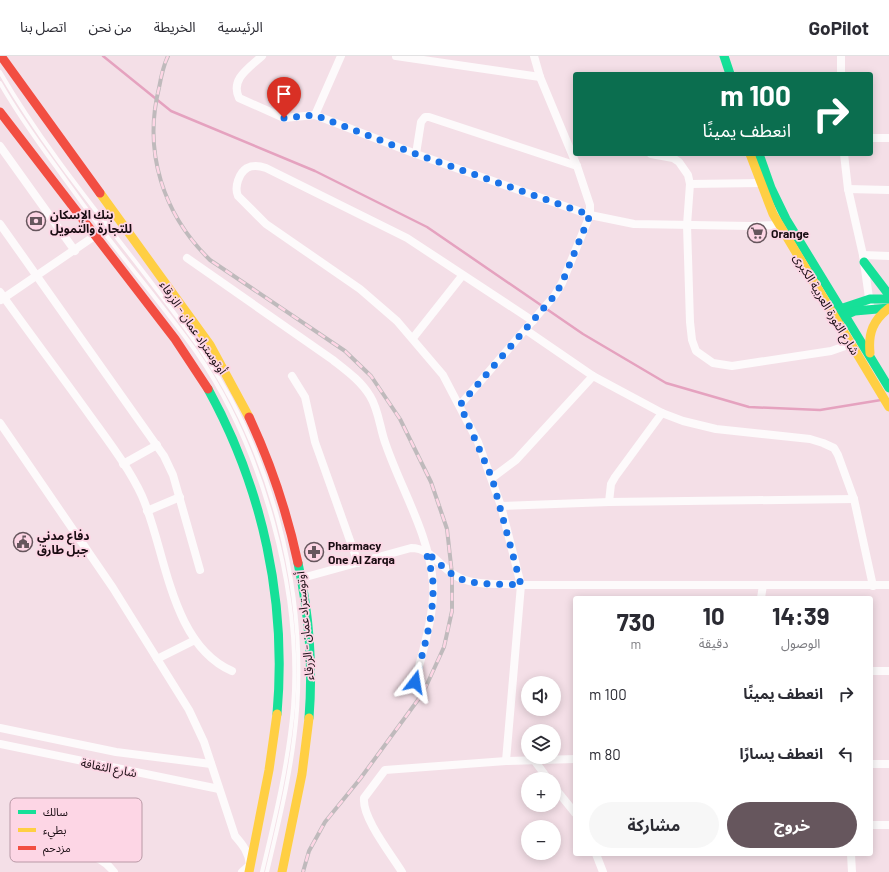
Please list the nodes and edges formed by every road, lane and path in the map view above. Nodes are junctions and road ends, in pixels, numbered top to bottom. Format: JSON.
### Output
{"nodes":[{"id":1,"x":2,"y":56,"type":"edge"},
{"id":2,"x":262,"y":56,"type":"edge"},
{"id":3,"x":340,"y":56,"type":"edge"},
{"id":4,"x":396,"y":56,"type":"edge"},
{"id":5,"x":534,"y":56,"type":"edge"},
{"id":6,"x":717,"y":56,"type":"edge"},
{"id":7,"x":724,"y":56,"type":"edge"},
{"id":8,"x":840,"y":56,"type":"edge"},
{"id":9,"x":0,"y":72,"type":"edge"},
{"id":10,"x":722,"y":72,"type":"edge"},
{"id":11,"x":729,"y":72,"type":"edge"},
{"id":12,"x":841,"y":72,"type":"edge"},
{"id":13,"x":540,"y":76,"type":"junction"},
{"id":14,"x":0,"y":83,"type":"edge"},
{"id":15,"x":0,"y":112,"type":"edge"},
{"id":16,"x":315,"y":115,"type":"junction"},
{"id":17,"x":873,"y":138,"type":"edge"},
{"id":18,"x":889,"y":138,"type":"edge"},
{"id":19,"x":566,"y":140,"type":"junction"},
{"id":20,"x":573,"y":141,"type":"edge"},
{"id":21,"x":0,"y":146,"type":"edge"},
{"id":22,"x":416,"y":154,"type":"junction"},
{"id":23,"x":662,"y":156,"type":"edge"},
{"id":24,"x":751,"y":156,"type":"edge"},
{"id":25,"x":760,"y":156,"type":"edge"},
{"id":26,"x":844,"y":156,"type":"edge"},
{"id":27,"x":577,"y":166,"type":"junction"},
{"id":28,"x":760,"y":183,"type":"junction"},
{"id":29,"x":690,"y":184,"type":"junction"},
{"id":30,"x":848,"y":188,"type":"junction"},
{"id":31,"x":889,"y":190,"type":"edge"},
{"id":32,"x":590,"y":215,"type":"junction"},
{"id":33,"x":0,"y":224,"type":"edge"},
{"id":34,"x":687,"y":225,"type":"junction"},
{"id":35,"x":779,"y":225,"type":"junction"},
{"id":36,"x":96,"y":235,"type":"junction"},
{"id":37,"x":75,"y":251,"type":"junction"},
{"id":38,"x":889,"y":256,"type":"edge"},
{"id":39,"x":187,"y":258,"type":"dead end"},
{"id":40,"x":863,"y":259,"type":"junction"},
{"id":41,"x":37,"y":276,"type":"junction"},
{"id":42,"x":462,"y":276,"type":"junction"},
{"id":43,"x":889,"y":295,"type":"edge"},
{"id":44,"x":1,"y":297,"type":"edge"},
{"id":45,"x":870,"y":299,"type":"junction"},
{"id":46,"x":889,"y":299,"type":"edge"},
{"id":47,"x":889,"y":308,"type":"edge"},
{"id":48,"x":870,"y":309,"type":"junction"},
{"id":49,"x":838,"y":314,"type":"junction"},
{"id":50,"x":533,"y":321,"type":"junction"},
{"id":51,"x":526,"y":330,"type":"junction"},
{"id":52,"x":413,"y":338,"type":"junction"},
{"id":53,"x":851,"y":344,"type":"junction"},
{"id":54,"x":871,"y":358,"type":"junction"},
{"id":55,"x":292,"y":376,"type":"dead end"},
{"id":56,"x":593,"y":376,"type":"junction"},
{"id":57,"x":889,"y":388,"type":"edge"},
{"id":58,"x":460,"y":405,"type":"junction"},
{"id":59,"x":889,"y":407,"type":"edge"},
{"id":60,"x":662,"y":413,"type":"junction"},
{"id":61,"x":0,"y":423,"type":"edge"},
{"id":62,"x":157,"y":445,"type":"junction"},
{"id":63,"x":123,"y":464,"type":"junction"},
{"id":64,"x":492,"y":478,"type":"junction"},
{"id":65,"x":180,"y":497,"type":"junction"},
{"id":66,"x":854,"y":499,"type":"junction"},
{"id":67,"x":609,"y":502,"type":"junction"},
{"id":68,"x":501,"y":506,"type":"junction"},
{"id":69,"x":147,"y":511,"type":"junction"},
{"id":70,"x":426,"y":552,"type":"junction"},
{"id":71,"x":358,"y":563,"type":"junction"},
{"id":72,"x":200,"y":570,"type":"dead end"},
{"id":73,"x":302,"y":578,"type":"junction"},
{"id":74,"x":521,"y":585,"type":"junction"},
{"id":75,"x":889,"y":585,"type":"edge"},
{"id":76,"x":763,"y":586,"type":"junction"},
{"id":77,"x":873,"y":586,"type":"junction"},
{"id":78,"x":761,"y":596,"type":"edge"},
{"id":79,"x":195,"y":640,"type":"junction"},
{"id":80,"x":157,"y":659,"type":"junction"},
{"id":81,"x":232,"y":671,"type":"dead end"},
{"id":82,"x":873,"y":671,"type":"edge"},
{"id":83,"x":889,"y":671,"type":"edge"},
{"id":84,"x":415,"y":682,"type":"dead end"},
{"id":85,"x":0,"y":728,"type":"edge"},
{"id":86,"x":0,"y":744,"type":"edge"},
{"id":87,"x":561,"y":759,"type":"edge"},
{"id":88,"x":573,"y":759,"type":"edge"},
{"id":89,"x":506,"y":760,"type":"junction"},
{"id":90,"x":521,"y":760,"type":"edge"},
{"id":91,"x":210,"y":764,"type":"junction"},
{"id":92,"x":873,"y":764,"type":"edge"},
{"id":93,"x":889,"y":764,"type":"edge"},
{"id":94,"x":219,"y":789,"type":"junction"},
{"id":95,"x":561,"y":796,"type":"edge"},
{"id":96,"x":573,"y":811,"type":"edge"},
{"id":97,"x":873,"y":825,"type":"edge"},
{"id":98,"x":889,"y":825,"type":"edge"},
{"id":99,"x":597,"y":856,"type":"edge"},
{"id":100,"x":851,"y":856,"type":"edge"},
{"id":101,"x":105,"y":862,"type":"edge"},
{"id":102,"x":249,"y":869,"type":"edge"},
{"id":103,"x":114,"y":872,"type":"edge"},
{"id":104,"x":242,"y":872,"type":"edge"},
{"id":105,"x":262,"y":872,"type":"edge"},
{"id":106,"x":267,"y":872,"type":"edge"},
{"id":107,"x":282,"y":872,"type":"edge"},
{"id":108,"x":402,"y":872,"type":"edge"},
{"id":109,"x":603,"y":872,"type":"edge"},
{"id":110,"x":852,"y":872,"type":"edge"}],
"edges":[{"from":1,"to":73,"type":"main road","name":"أوتوستراد عمان - الزرقاء"},
{"from":2,"to":16,"type":"street"},
{"from":3,"to":16,"type":"street"},
{"from":4,"to":13,"type":"street"},
{"from":5,"to":13,"type":"street"},
{"from":6,"to":10,"type":"main road"},
{"from":7,"to":11,"type":"main road"},
{"from":8,"to":12,"type":"street"},
{"from":9,"to":106,"type":"lane"},
{"from":13,"to":19,"type":"street"},
{"from":14,"to":105,"type":"lane"},
{"from":15,"to":36,"type":"main road","name":"أوتوستراد عمان - الزرقاء"},
{"from":16,"to":22,"type":"street"},
{"from":17,"to":18,"type":"street"},
{"from":19,"to":20,"type":"street"},
{"from":19,"to":27,"type":"street"},
{"from":21,"to":37,"type":"street"},
{"from":22,"to":27,"type":"street"},
{"from":22,"to":32,"type":"street"},
{"from":23,"to":29,"type":"street"},
{"from":24,"to":28,"type":"main road","name":"شارع الثورة العربية الكبرى"},
{"from":25,"to":49,"type":"main road","name":"شارع الثورة العربية الكبرى"},
{"from":26,"to":30,"type":"street"},
{"from":27,"to":32,"type":"street"},
{"from":28,"to":29,"type":"street"},
{"from":28,"to":35,"type":"main road","name":"شارع الثورة العربية الكبرى"},
{"from":29,"to":34,"type":"street"},
{"from":30,"to":31,"type":"street"},
{"from":30,"to":40,"type":"street"},
{"from":32,"to":34,"type":"street"},
{"from":32,"to":50,"type":"street"},
{"from":33,"to":41,"type":"street"},
{"from":34,"to":35,"type":"street"},
{"from":34,"to":53,"type":"street"},
{"from":35,"to":49,"type":"main road","name":"شارع الثورة العربية الكبرى"},
{"from":36,"to":37,"type":"street"},
{"from":36,"to":102,"type":"main road","name":"أوتوستراد عمان - الزرقاء"},
{"from":37,"to":41,"type":"street"},
{"from":38,"to":40,"type":"street"},
{"from":39,"to":70,"type":"street"},
{"from":40,"to":43,"type":"main road"},
{"from":40,"to":45,"type":"street"},
{"from":41,"to":44,"type":"street"},
{"from":41,"to":62,"type":"street"},
{"from":42,"to":50,"type":"street"},
{"from":42,"to":52,"type":"street"},
{"from":42,"to":52,"type":"street"},
{"from":44,"to":63,"type":"street"},
{"from":45,"to":46,"type":"main road"},
{"from":45,"to":48,"type":"street"},
{"from":45,"to":49,"type":"main road"},
{"from":47,"to":48,"type":"main road"},
{"from":47,"to":54,"type":"main road"},
{"from":48,"to":49,"type":"main road"},
{"from":49,"to":53,"type":"main road","name":"شارع الثورة العربية الكبرى"},
{"from":49,"to":54,"type":"main road","name":"شارع الثورة العربية الكبرى"},
{"from":50,"to":51,"type":"street"},
{"from":51,"to":56,"type":"street"},
{"from":51,"to":58,"type":"street"},
{"from":52,"to":58,"type":"street"},
{"from":53,"to":59,"type":"main road","name":"شارع الثورة العربية الكبرى"},
{"from":54,"to":57,"type":"main road","name":"شارع الثورة العربية الكبرى"},
{"from":55,"to":71,"type":"street"},
{"from":56,"to":60,"type":"street"},
{"from":56,"to":64,"type":"street"},
{"from":58,"to":64,"type":"street"},
{"from":60,"to":66,"type":"street"},
{"from":60,"to":67,"type":"street"},
{"from":61,"to":80,"type":"street"},
{"from":62,"to":63,"type":"street"},
{"from":62,"to":65,"type":"street"},
{"from":63,"to":69,"type":"street"},
{"from":64,"to":68,"type":"street"},
{"from":65,"to":69,"type":"street"},
{"from":65,"to":72,"type":"street"},
{"from":66,"to":67,"type":"street"},
{"from":66,"to":77,"type":"street"},
{"from":67,"to":68,"type":"street"},
{"from":68,"to":74,"type":"street"},
{"from":69,"to":79,"type":"street"},
{"from":70,"to":71,"type":"street"},
{"from":70,"to":74,"type":"street"},
{"from":70,"to":84,"type":"street"},
{"from":71,"to":73,"type":"street"},
{"from":73,"to":107,"type":"main road","name":"أوتوستراد عمان - الزرقاء"},
{"from":74,"to":76,"type":"street"},
{"from":74,"to":89,"type":"street"},
{"from":75,"to":77,"type":"street"},
{"from":76,"to":77,"type":"street"},
{"from":76,"to":78,"type":"street"},
{"from":79,"to":80,"type":"street"},
{"from":79,"to":81,"type":"street"},
{"from":80,"to":91,"type":"street"},
{"from":82,"to":83,"type":"street"},
{"from":85,"to":91,"type":"street","name":"شارع الثقافة"},
{"from":86,"to":94,"type":"street","name":"شارع الثقافة"},
{"from":87,"to":88,"type":"street"},
{"from":89,"to":90,"type":"street"},
{"from":89,"to":108,"type":"street"},
{"from":91,"to":94,"type":"street"},
{"from":92,"to":93,"type":"street"},
{"from":94,"to":102,"type":"street"},
{"from":95,"to":96,"type":"street"},
{"from":97,"to":98,"type":"street"},
{"from":99,"to":109,"type":"street"},
{"from":100,"to":110,"type":"street"},
{"from":101,"to":103,"type":"street"},
{"from":102,"to":104,"type":"street"}]}
